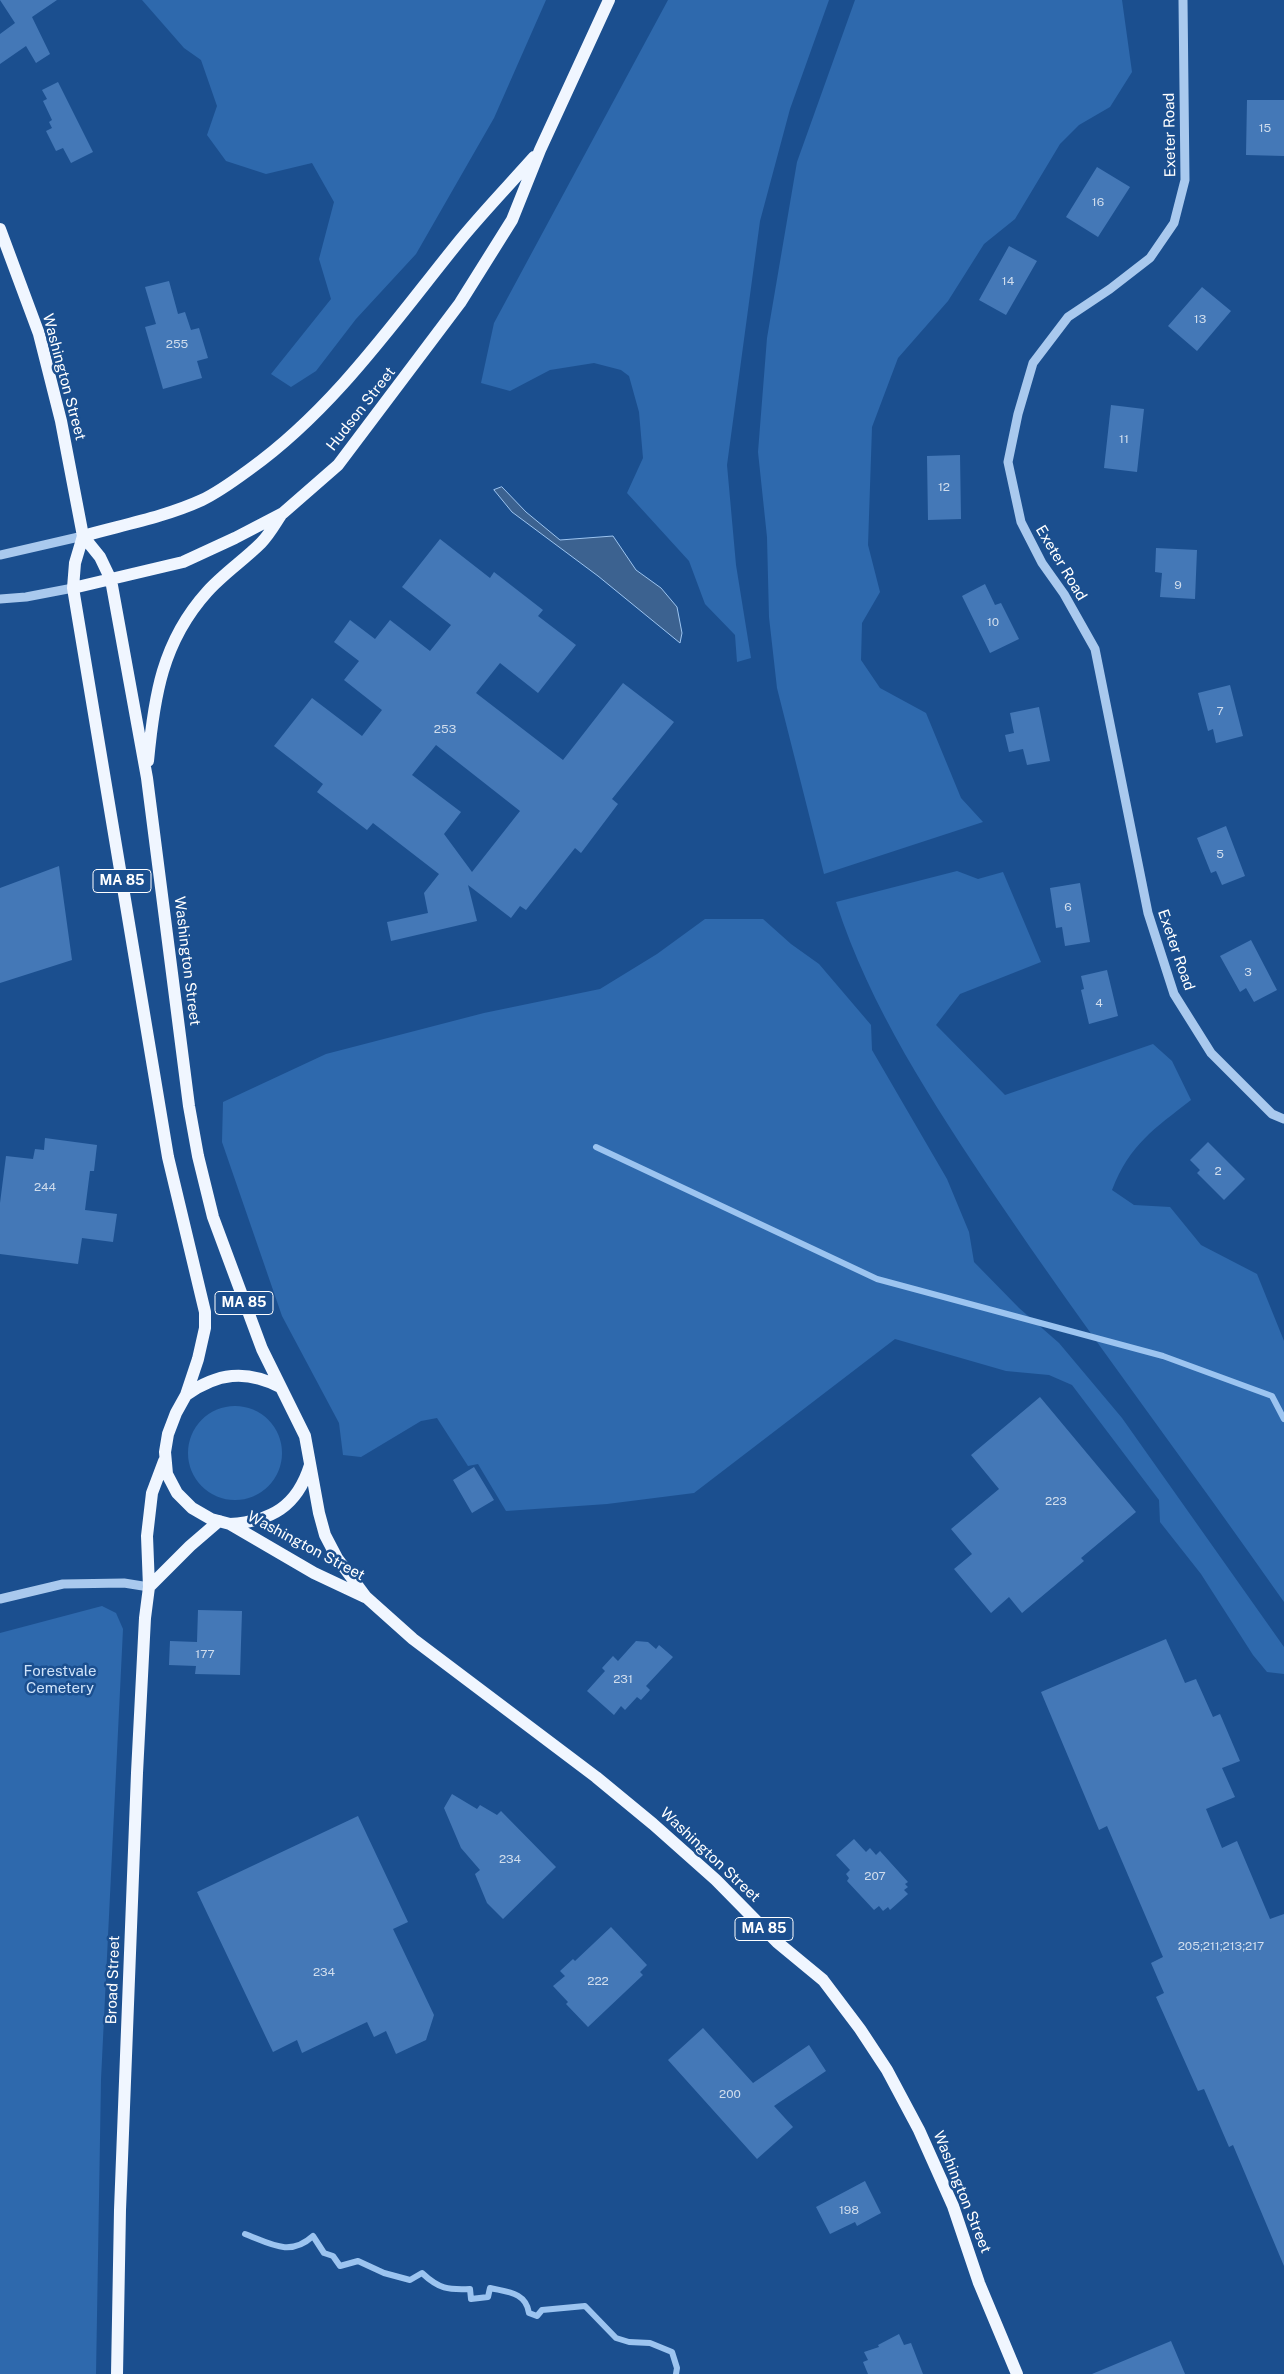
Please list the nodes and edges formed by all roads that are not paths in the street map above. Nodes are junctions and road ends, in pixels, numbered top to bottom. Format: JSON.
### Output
{"nodes":[{"id":1,"x":609,"y":0,"type":"edge"},
{"id":2,"x":1183,"y":0,"type":"edge"},
{"id":3,"x":540,"y":150,"type":"junction"},
{"id":4,"x":0,"y":230,"type":"edge"},
{"id":5,"x":283,"y":513,"type":"junction"},
{"id":6,"x":83,"y":536,"type":"junction"},
{"id":7,"x":0,"y":555,"type":"edge"},
{"id":8,"x":111,"y":580,"type":"junction"},
{"id":9,"x":73,"y":588,"type":"junction"},
{"id":10,"x":0,"y":599,"type":"edge"},
{"id":11,"x":147,"y":778,"type":"junction"},
{"id":12,"x":1284,"y":1119,"type":"edge"},
{"id":13,"x":280,"y":1387,"type":"junction"},
{"id":14,"x":186,"y":1395,"type":"junction"},
{"id":15,"x":165,"y":1458,"type":"junction"},
{"id":16,"x":310,"y":1464,"type":"junction"},
{"id":17,"x":225,"y":1523,"type":"junction"},
{"id":18,"x":149,"y":1587,"type":"junction"},
{"id":19,"x":366,"y":1597,"type":"junction"},
{"id":20,"x":0,"y":1600,"type":"edge"},
{"id":21,"x":117,"y":2374,"type":"edge"},
{"id":22,"x":1017,"y":2374,"type":"edge"}],
"edges":[{"from":1,"to":3,"type":"main road","name":"Hudson Street"},
{"from":2,"to":12,"type":"street","name":"Exeter Road"},
{"from":3,"to":5,"type":"main road","name":"Hudson Street"},
{"from":3,"to":6,"type":"main road","name":"Hudson Street"},
{"from":4,"to":6,"type":"main road","name":"Washington Street","number":"MA 85"},
{"from":5,"to":8,"type":"main road","name":"Hudson Street"},
{"from":5,"to":11,"type":"main road"},
{"from":6,"to":7,"type":"street"},
{"from":6,"to":8,"type":"main road","name":"Washington Street","number":"MA 85"},
{"from":6,"to":9,"type":"main road","name":"Washington Street","number":"MA 85"},
{"from":8,"to":9,"type":"main road","name":"Hudson Street"},
{"from":8,"to":11,"type":"main road","name":"Washington Street","number":"MA 85"},
{"from":9,"to":10,"type":"street"},
{"from":9,"to":14,"type":"main road","name":"Washington Street","number":"MA 85"},
{"from":11,"to":13,"type":"main road","name":"Washington Street","number":"MA 85"},
{"from":13,"to":14,"type":"main road"},
{"from":13,"to":16,"type":"main road","name":"Washington Street","number":"MA 85"},
{"from":14,"to":15,"type":"main road","name":"Washington Street","number":"MA 85"},
{"from":15,"to":17,"type":"main road","name":"Washington Street","number":"MA 85"},
{"from":15,"to":18,"type":"main road","name":"Broad Street"},
{"from":16,"to":17,"type":"main road","name":"Washington Street"},
{"from":16,"to":19,"type":"main road","name":"Washington Street","number":"MA 85"},
{"from":17,"to":18,"type":"main road"},
{"from":17,"to":19,"type":"main road","name":"Washington Street","number":"MA 85"},
{"from":18,"to":20,"type":"street"},
{"from":18,"to":21,"type":"main road","name":"Broad Street"},
{"from":19,"to":22,"type":"main road","name":"Washington Street","number":"MA 85"}]}
